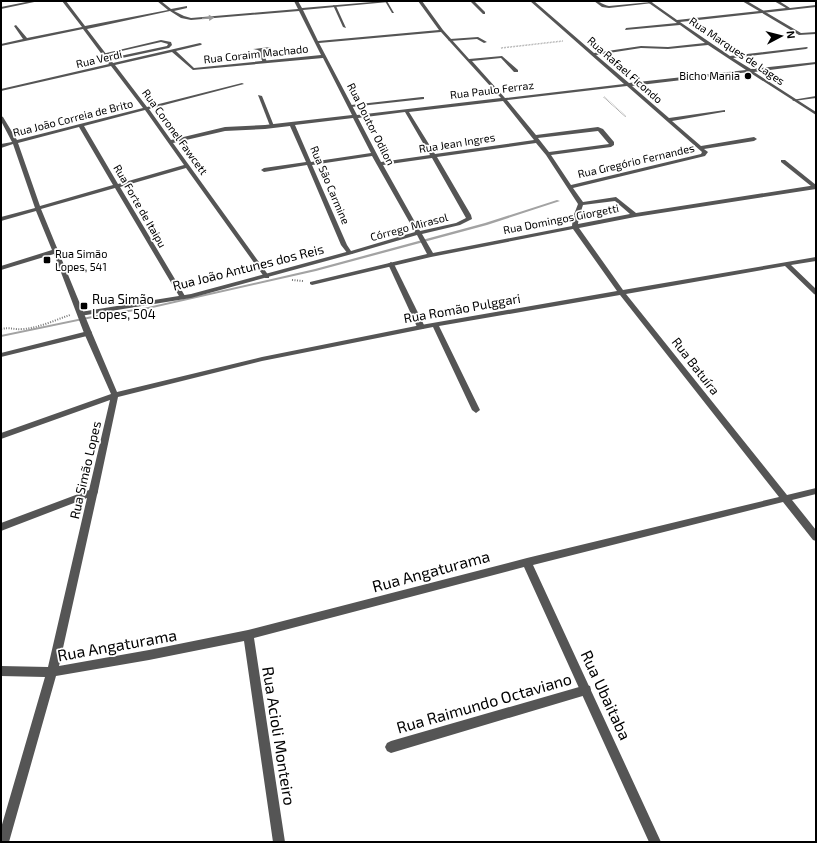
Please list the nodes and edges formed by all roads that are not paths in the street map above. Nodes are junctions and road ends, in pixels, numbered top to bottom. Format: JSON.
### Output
{"nodes":[{"id":1,"x":37,"y":1,"type":"edge"},
{"id":2,"x":64,"y":1,"type":"edge"},
{"id":3,"x":159,"y":1,"type":"edge"},
{"id":4,"x":296,"y":1,"type":"edge"},
{"id":5,"x":397,"y":1,"type":"edge"},
{"id":6,"x":420,"y":1,"type":"edge"},
{"id":7,"x":472,"y":1,"type":"edge"},
{"id":8,"x":532,"y":1,"type":"edge"},
{"id":9,"x":596,"y":1,"type":"edge"},
{"id":10,"x":744,"y":1,"type":"edge"},
{"id":11,"x":776,"y":1,"type":"edge"},
{"id":12,"x":386,"y":2,"type":"junction"},
{"id":13,"x":650,"y":2,"type":"edge"},
{"id":14,"x":334,"y":6,"type":"junction"},
{"id":15,"x":816,"y":6,"type":"edge"},
{"id":16,"x":186,"y":7,"type":"dead end"},
{"id":17,"x":1,"y":8,"type":"edge"},
{"id":18,"x":790,"y":9,"type":"junction"},
{"id":19,"x":172,"y":10,"type":"junction"},
{"id":20,"x":300,"y":10,"type":"junction"},
{"id":21,"x":393,"y":12,"type":"dead end"},
{"id":22,"x":763,"y":12,"type":"junction"},
{"id":23,"x":484,"y":13,"type":"dead end"},
{"id":24,"x":679,"y":22,"type":"junction"},
{"id":25,"x":16,"y":26,"type":"dead end"},
{"id":26,"x":345,"y":27,"type":"dead end"},
{"id":27,"x":85,"y":28,"type":"junction"},
{"id":28,"x":626,"y":29,"type":"dead end"},
{"id":29,"x":442,"y":31,"type":"junction"},
{"id":30,"x":816,"y":32,"type":"edge"},
{"id":31,"x":26,"y":40,"type":"junction"},
{"id":32,"x":450,"y":40,"type":"junction"},
{"id":33,"x":317,"y":42,"type":"junction"},
{"id":34,"x":485,"y":42,"type":"dead end"},
{"id":35,"x":200,"y":44,"type":"dead end"},
{"id":36,"x":709,"y":44,"type":"junction"},
{"id":37,"x":1,"y":45,"type":"edge"},
{"id":38,"x":270,"y":48,"type":"dead end"},
{"id":39,"x":806,"y":48,"type":"dead end"},
{"id":40,"x":174,"y":50,"type":"junction"},
{"id":41,"x":104,"y":54,"type":"junction"},
{"id":42,"x":593,"y":54,"type":"junction"},
{"id":43,"x":325,"y":56,"type":"junction"},
{"id":44,"x":729,"y":57,"type":"junction"},
{"id":45,"x":468,"y":60,"type":"junction"},
{"id":46,"x":265,"y":62,"type":"junction"},
{"id":47,"x":110,"y":63,"type":"junction"},
{"id":48,"x":816,"y":63,"type":"edge"},
{"id":49,"x":516,"y":71,"type":"dead end"},
{"id":50,"x":749,"y":71,"type":"junction"},
{"id":51,"x":242,"y":84,"type":"dead end"},
{"id":52,"x":628,"y":84,"type":"junction"},
{"id":53,"x":1,"y":90,"type":"edge"},
{"id":54,"x":260,"y":96,"type":"dead end"},
{"id":55,"x":816,"y":97,"type":"edge"},
{"id":56,"x":422,"y":98,"type":"dead end"},
{"id":57,"x":504,"y":99,"type":"junction"},
{"id":58,"x":794,"y":100,"type":"junction"},
{"id":59,"x":350,"y":106,"type":"junction"},
{"id":60,"x":147,"y":110,"type":"junction"},
{"id":61,"x":406,"y":110,"type":"junction"},
{"id":62,"x":724,"y":111,"type":"dead end"},
{"id":63,"x":816,"y":114,"type":"edge"},
{"id":64,"x":354,"y":116,"type":"junction"},
{"id":65,"x":1,"y":117,"type":"edge"},
{"id":66,"x":669,"y":120,"type":"junction"},
{"id":67,"x":292,"y":124,"type":"junction"},
{"id":68,"x":81,"y":126,"type":"junction"},
{"id":69,"x":272,"y":126,"type":"junction"},
{"id":70,"x":536,"y":139,"type":"junction"},
{"id":71,"x":754,"y":140,"type":"dead end"},
{"id":72,"x":15,"y":142,"type":"junction"},
{"id":73,"x":170,"y":142,"type":"junction"},
{"id":74,"x":1,"y":146,"type":"edge"},
{"id":75,"x":700,"y":148,"type":"junction"},
{"id":76,"x":705,"y":152,"type":"joint"},
{"id":77,"x":374,"y":154,"type":"junction"},
{"id":78,"x":548,"y":154,"type":"junction"},
{"id":79,"x":434,"y":157,"type":"junction"},
{"id":80,"x":783,"y":161,"type":"dead end"},
{"id":81,"x":310,"y":163,"type":"junction"},
{"id":82,"x":380,"y":164,"type":"junction"},
{"id":83,"x":187,"y":166,"type":"junction"},
{"id":84,"x":264,"y":170,"type":"dead end"},
{"id":85,"x":116,"y":186,"type":"junction"},
{"id":86,"x":570,"y":187,"type":"junction"},
{"id":87,"x":816,"y":187,"type":"edge"},
{"id":88,"x":581,"y":204,"type":"junction"},
{"id":89,"x":38,"y":208,"type":"junction"},
{"id":90,"x":635,"y":215,"type":"junction"},
{"id":91,"x":1,"y":219,"type":"edge"},
{"id":92,"x":575,"y":227,"type":"junction"},
{"id":93,"x":419,"y":235,"type":"junction"},
{"id":94,"x":56,"y":251,"type":"junction"},
{"id":95,"x":350,"y":253,"type":"junction"},
{"id":96,"x":431,"y":256,"type":"junction"},
{"id":97,"x":816,"y":259,"type":"edge"},
{"id":98,"x":391,"y":264,"type":"junction"},
{"id":99,"x":786,"y":264,"type":"junction"},
{"id":100,"x":1,"y":268,"type":"edge"},
{"id":101,"x":267,"y":277,"type":"junction"},
{"id":102,"x":312,"y":283,"type":"dead end"},
{"id":103,"x":622,"y":293,"type":"junction"},
{"id":104,"x":816,"y":293,"type":"edge"},
{"id":105,"x":182,"y":296,"type":"junction"},
{"id":106,"x":80,"y":313,"type":"junction"},
{"id":107,"x":435,"y":325,"type":"junction"},
{"id":108,"x":421,"y":327,"type":"junction"},
{"id":109,"x":86,"y":328,"type":"junction"},
{"id":110,"x":1,"y":355,"type":"edge"},
{"id":111,"x":115,"y":395,"type":"junction"},
{"id":112,"x":476,"y":410,"type":"dead end"},
{"id":113,"x":1,"y":436,"type":"edge"},
{"id":114,"x":94,"y":492,"type":"junction"},
{"id":115,"x":816,"y":492,"type":"edge"},
{"id":116,"x":786,"y":499,"type":"junction"},
{"id":117,"x":1,"y":527,"type":"edge"},
{"id":118,"x":816,"y":537,"type":"edge"},
{"id":119,"x":527,"y":562,"type":"junction"},
{"id":120,"x":248,"y":635,"type":"junction"},
{"id":121,"x":1,"y":671,"type":"edge"},
{"id":122,"x":52,"y":672,"type":"junction"},
{"id":123,"x":586,"y":690,"type":"junction"},
{"id":124,"x":391,"y":747,"type":"dead end"},
{"id":125,"x":3,"y":842,"type":"edge"},
{"id":126,"x":279,"y":842,"type":"edge"},
{"id":127,"x":656,"y":842,"type":"edge"}],
"edges":[{"from":1,"to":17,"type":"street"},
{"from":2,"to":27,"type":"street","name":"Rua Coronel Fawcett"},
{"from":3,"to":19,"type":"street"},
{"from":4,"to":20,"type":"street","name":"Rua Doutor Odilon"},
{"from":5,"to":12,"type":"street"},
{"from":6,"to":29,"type":"street"},
{"from":7,"to":23,"type":"street"},
{"from":8,"to":42,"type":"street","name":"Rua Rafael Ficondo"},
{"from":9,"to":13,"type":"street"},
{"from":10,"to":22,"type":"street"},
{"from":11,"to":18,"type":"street"},
{"from":12,"to":14,"type":"street"},
{"from":12,"to":21,"type":"street"},
{"from":13,"to":24,"type":"street","name":"Rua Marques de Lages"},
{"from":14,"to":20,"type":"street"},
{"from":14,"to":26,"type":"street"},
{"from":15,"to":18,"type":"street"},
{"from":16,"to":19,"type":"street"},
{"from":18,"to":22,"type":"street"},
{"from":19,"to":20,"type":"street","one_way":true},
{"from":19,"to":27,"type":"street"},
{"from":20,"to":33,"type":"street","name":"Rua Doutor Odilon"},
{"from":22,"to":24,"type":"street"},
{"from":22,"to":30,"type":"street"},
{"from":24,"to":28,"type":"street"},
{"from":24,"to":36,"type":"street","name":"Rua Marques de Lages"},
{"from":25,"to":31,"type":"street"},
{"from":27,"to":31,"type":"street"},
{"from":27,"to":41,"type":"street","name":"Rua Coronel Fawcett"},
{"from":29,"to":32,"type":"street"},
{"from":29,"to":33,"type":"street"},
{"from":31,"to":37,"type":"street"},
{"from":32,"to":34,"type":"street"},
{"from":32,"to":45,"type":"street"},
{"from":33,"to":43,"type":"street","name":"Rua Doutor Odilon"},
{"from":35,"to":40,"type":"street","name":"Rua Verdi"},
{"from":36,"to":42,"type":"street"},
{"from":36,"to":44,"type":"street","name":"Rua Marques de Lages"},
{"from":38,"to":46,"type":"street"},
{"from":39,"to":44,"type":"street"},
{"from":40,"to":46,"type":"street","name":"Rua Coraim Machado"},
{"from":40,"to":47,"type":"street","name":"Rua Verdi"},
{"from":41,"to":47,"type":"street","name":"Rua Coronel Fawcett"},
{"from":41,"to":47,"type":"street"},
{"from":42,"to":52,"type":"street","name":"Rua Rafael Ficondo"},
{"from":43,"to":46,"type":"street","name":"Rua Coraim Machado"},
{"from":43,"to":59,"type":"street","name":"Rua Doutor Odilon"},
{"from":44,"to":50,"type":"street","name":"Rua Marques de Lages"},
{"from":45,"to":49,"type":"street"},
{"from":45,"to":57,"type":"street"},
{"from":47,"to":53,"type":"street","name":"Rua Verdi"},
{"from":47,"to":60,"type":"street","name":"Rua Coronel Fawcett"},
{"from":48,"to":50,"type":"street","name":"Rua Paulo Ferraz"},
{"from":50,"to":52,"type":"street","name":"Rua Paulo Ferraz"},
{"from":50,"to":58,"type":"street","name":"Rua Marques de Lages"},
{"from":51,"to":60,"type":"street","name":"Rua João Correia de Brito"},
{"from":52,"to":57,"type":"street","name":"Rua Paulo Ferraz"},
{"from":52,"to":66,"type":"street","name":"Rua Rafael Ficondo"},
{"from":54,"to":69,"type":"street"},
{"from":55,"to":58,"type":"street"},
{"from":56,"to":59,"type":"street"},
{"from":57,"to":61,"type":"street","name":"Rua Paulo Ferraz"},
{"from":57,"to":70,"type":"street"},
{"from":58,"to":63,"type":"street","name":"Rua Marques de Lages"},
{"from":59,"to":64,"type":"street","name":"Rua Doutor Odilon"},
{"from":60,"to":68,"type":"street","name":"Rua João Correia de Brito"},
{"from":60,"to":73,"type":"street","name":"Rua Coronel Fawcett"},
{"from":61,"to":64,"type":"street","name":"Rua Paulo Ferraz"},
{"from":61,"to":79,"type":"street"},
{"from":62,"to":66,"type":"street"},
{"from":64,"to":67,"type":"street","name":"Rua Paulo Ferraz"},
{"from":64,"to":77,"type":"street","name":"Rua Doutor Odilon"},
{"from":65,"to":72,"type":"street"},
{"from":66,"to":75,"type":"street","name":"Rua Rafael Ficondo"},
{"from":67,"to":69,"type":"street","name":"Rua Paulo Ferraz"},
{"from":67,"to":81,"type":"street","name":"Rua São Carmine"},
{"from":68,"to":72,"type":"street","name":"Rua João Correia de Brito"},
{"from":68,"to":85,"type":"street","name":"Rua Forte de Itaipu"},
{"from":69,"to":73,"type":"street","name":"Rua Paulo Ferraz"},
{"from":70,"to":78,"type":"street"},
{"from":70,"to":78,"type":"street","name":"Rua Jean Ingres"},
{"from":70,"to":79,"type":"street","name":"Rua Jean Ingres"},
{"from":71,"to":75,"type":"street"},
{"from":72,"to":74,"type":"street","name":"Rua João Correia de Brito"},
{"from":72,"to":89,"type":"street"},
{"from":73,"to":83,"type":"street","name":"Rua Coronel Fawcett"},
{"from":75,"to":76,"type":"street","name":"Rua Rafael Ficondo"},
{"from":76,"to":86,"type":"street","name":"Rua Gregório Fernandes"},
{"from":77,"to":81,"type":"street"},
{"from":77,"to":82,"type":"street","name":"Rua Doutor Odilon"},
{"from":78,"to":86,"type":"street"},
{"from":79,"to":82,"type":"street","name":"Rua Jean Ingres"},
{"from":79,"to":93,"type":"street","name":"Córrego Mirasol"},
{"from":80,"to":87,"type":"street"},
{"from":81,"to":84,"type":"street"},
{"from":81,"to":95,"type":"street","name":"Rua São Carmine"},
{"from":82,"to":93,"type":"street","name":"Rua Doutor Odilon"},
{"from":83,"to":85,"type":"street"},
{"from":83,"to":101,"type":"street","name":"Rua Coronel Fawcett"},
{"from":85,"to":89,"type":"street"},
{"from":85,"to":105,"type":"street","name":"Rua Forte de Itaipu"},
{"from":86,"to":88,"type":"street"},
{"from":87,"to":90,"type":"street","name":"Rua Domingos Giorgetti"},
{"from":88,"to":90,"type":"street"},
{"from":88,"to":92,"type":"street"},
{"from":89,"to":91,"type":"street"},
{"from":89,"to":94,"type":"street"},
{"from":90,"to":92,"type":"street","name":"Rua Domingos Giorgetti"},
{"from":92,"to":96,"type":"street","name":"Rua Domingos Giorgetti"},
{"from":92,"to":103,"type":"street","name":"Rua Batuíra"},
{"from":93,"to":95,"type":"street","name":"Córrego Mirasol"},
{"from":93,"to":96,"type":"street","name":"Rua Doutor Odilon"},
{"from":94,"to":100,"type":"street"},
{"from":94,"to":106,"type":"street"},
{"from":95,"to":101,"type":"street","name":"Rua João Antunes dos Reis"},
{"from":96,"to":98,"type":"street","name":"Rua Domingos Giorgetti"},
{"from":97,"to":99,"type":"street","name":"Rua Romão Pulggari"},
{"from":98,"to":102,"type":"street","name":"Rua Domingos Giorgetti"},
{"from":98,"to":108,"type":"street"},
{"from":99,"to":103,"type":"street","name":"Rua Romão Pulggari"},
{"from":99,"to":104,"type":"street"},
{"from":101,"to":105,"type":"street","name":"Rua João Antunes dos Reis"},
{"from":103,"to":107,"type":"street","name":"Rua Romão Pulggari"},
{"from":103,"to":116,"type":"street","name":"Rua Batuíra"},
{"from":105,"to":106,"type":"street","name":"Rua João Antunes dos Reis"},
{"from":106,"to":109,"type":"street"},
{"from":107,"to":108,"type":"street","name":"Rua Romão Pulggari"},
{"from":107,"to":112,"type":"street"},
{"from":108,"to":111,"type":"street","name":"Rua Romão Pulggari"},
{"from":109,"to":110,"type":"street"},
{"from":109,"to":111,"type":"street"},
{"from":111,"to":113,"type":"street","name":"Rua Romão Pulggari"},
{"from":111,"to":114,"type":"street","name":"Rua Simão Lopes"},
{"from":114,"to":117,"type":"street"},
{"from":114,"to":122,"type":"street","name":"Rua Simão Lopes"},
{"from":115,"to":116,"type":"street","name":"Rua Angaturama"},
{"from":116,"to":118,"type":"street","name":"Rua Batuíra"},
{"from":116,"to":119,"type":"street","name":"Rua Angaturama"},
{"from":119,"to":120,"type":"street","name":"Rua Angaturama"},
{"from":119,"to":123,"type":"street","name":"Rua Ubaitaba"},
{"from":120,"to":122,"type":"street","name":"Rua Angaturama"},
{"from":120,"to":126,"type":"street","name":"Rua Acioli Monteiro"},
{"from":121,"to":122,"type":"street","name":"Rua Angaturama"},
{"from":122,"to":125,"type":"street","name":"Rua Simão Lopes"},
{"from":123,"to":124,"type":"street","name":"Rua Raimundo Octaviano"},
{"from":123,"to":127,"type":"street","name":"Rua Ubaitaba"}]}
